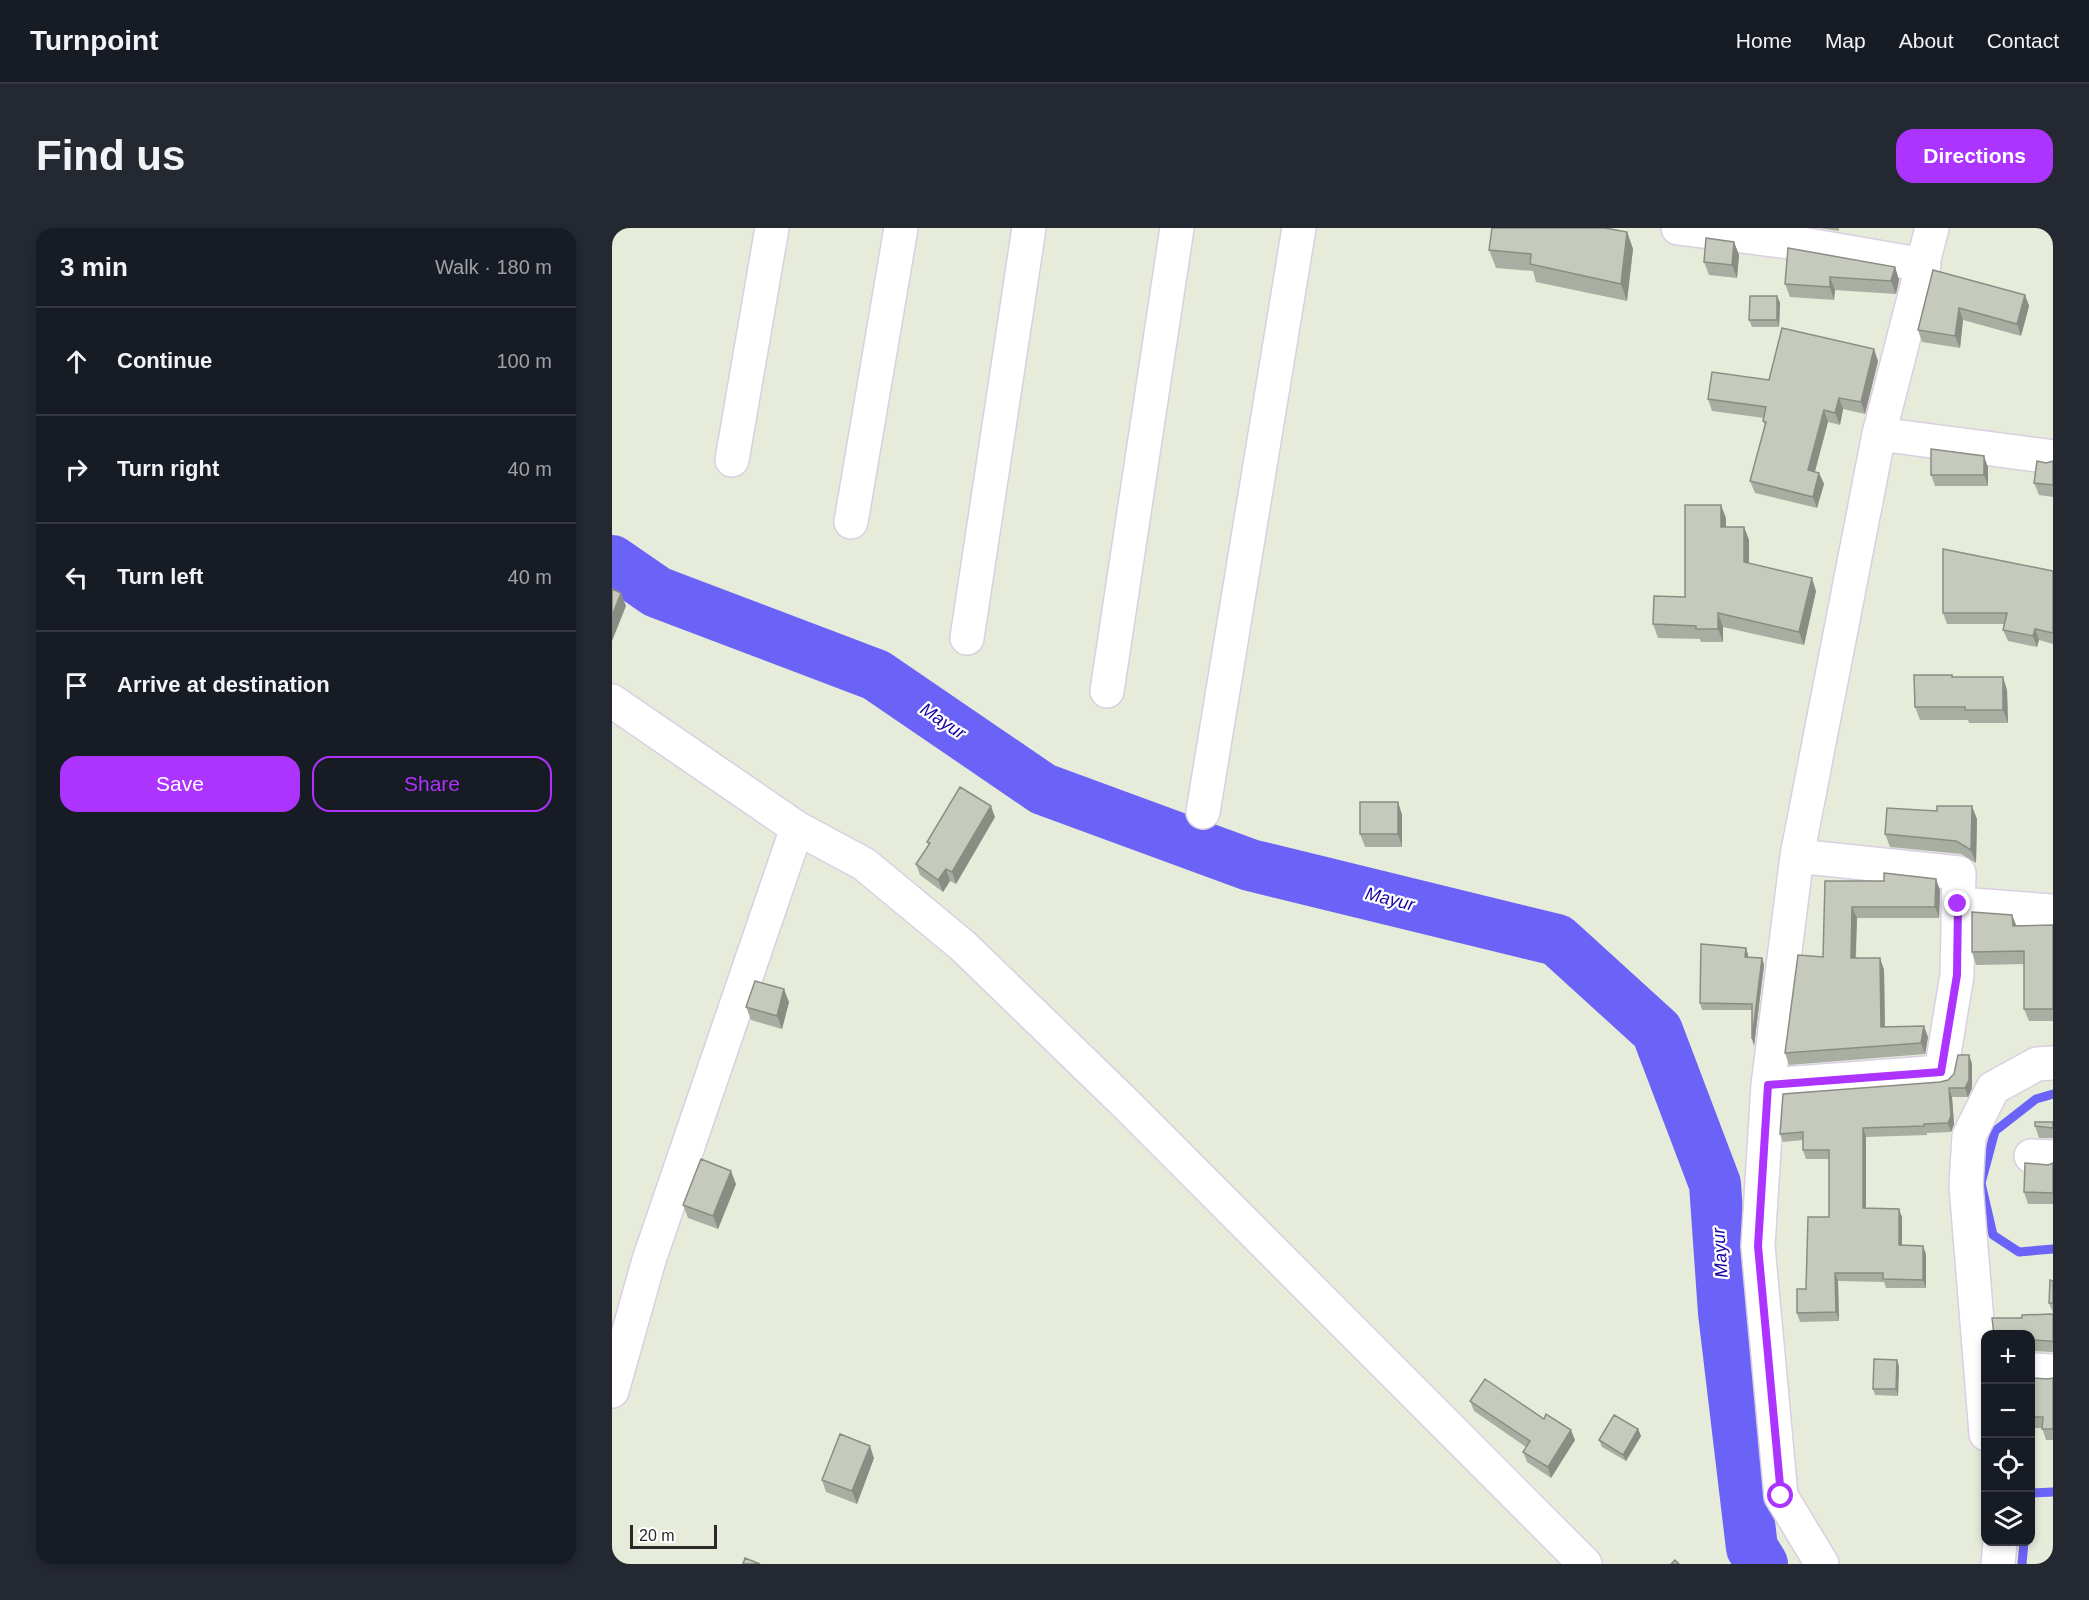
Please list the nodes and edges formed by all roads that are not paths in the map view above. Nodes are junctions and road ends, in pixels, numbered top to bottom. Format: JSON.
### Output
{"nodes":[{"id":1,"x":772,"y":228,"type":"edge"},
{"id":2,"x":902,"y":228,"type":"edge"},
{"id":3,"x":1029,"y":228,"type":"edge"},
{"id":4,"x":1177,"y":228,"type":"edge"},
{"id":5,"x":1299,"y":228,"type":"edge"},
{"id":6,"x":1678,"y":228,"type":"edge"},
{"id":7,"x":1932,"y":228,"type":"edge"},
{"id":8,"x":1924,"y":265,"type":"junction"},
{"id":9,"x":1879,"y":434,"type":"junction"},
{"id":10,"x":2053,"y":457,"type":"edge"},
{"id":11,"x":732,"y":460,"type":"dead end"},
{"id":12,"x":851,"y":522,"type":"dead end"},
{"id":13,"x":967,"y":638,"type":"dead end"},
{"id":14,"x":1107,"y":691,"type":"dead end"},
{"id":15,"x":612,"y":701,"type":"edge"},
{"id":16,"x":1203,"y":812,"type":"dead end"},
{"id":17,"x":797,"y":828,"type":"junction"},
{"id":18,"x":1797,"y":856,"type":"junction"},
{"id":19,"x":1958,"y":904,"type":"junction"},
{"id":20,"x":2053,"y":911,"type":"edge"},
{"id":21,"x":2053,"y":1063,"type":"edge"},
{"id":22,"x":1768,"y":1085,"type":"junction"},
{"id":23,"x":1981,"y":1348,"type":"edge"},
{"id":24,"x":2035,"y":1370,"type":"edge"},
{"id":25,"x":2053,"y":1371,"type":"edge"},
{"id":26,"x":612,"y":1391,"type":"edge"},
{"id":27,"x":2000,"y":1546,"type":"edge"},
{"id":28,"x":1585,"y":1564,"type":"edge"},
{"id":29,"x":1822,"y":1564,"type":"edge"},
{"id":30,"x":1998,"y":1564,"type":"edge"}],
"edges":[{"from":1,"to":11,"type":"street"},
{"from":2,"to":12,"type":"street"},
{"from":3,"to":13,"type":"street"},
{"from":4,"to":14,"type":"street"},
{"from":5,"to":16,"type":"street"},
{"from":6,"to":8,"type":"street"},
{"from":7,"to":8,"type":"street"},
{"from":8,"to":9,"type":"street"},
{"from":9,"to":10,"type":"street"},
{"from":9,"to":18,"type":"street"},
{"from":15,"to":17,"type":"street"},
{"from":17,"to":26,"type":"street"},
{"from":17,"to":28,"type":"street"},
{"from":18,"to":19,"type":"street"},
{"from":18,"to":22,"type":"street"},
{"from":19,"to":20,"type":"street"},
{"from":19,"to":22,"type":"street"},
{"from":21,"to":23,"type":"street"},
{"from":22,"to":29,"type":"street"},
{"from":24,"to":25,"type":"street"},
{"from":27,"to":30,"type":"street"}]}
